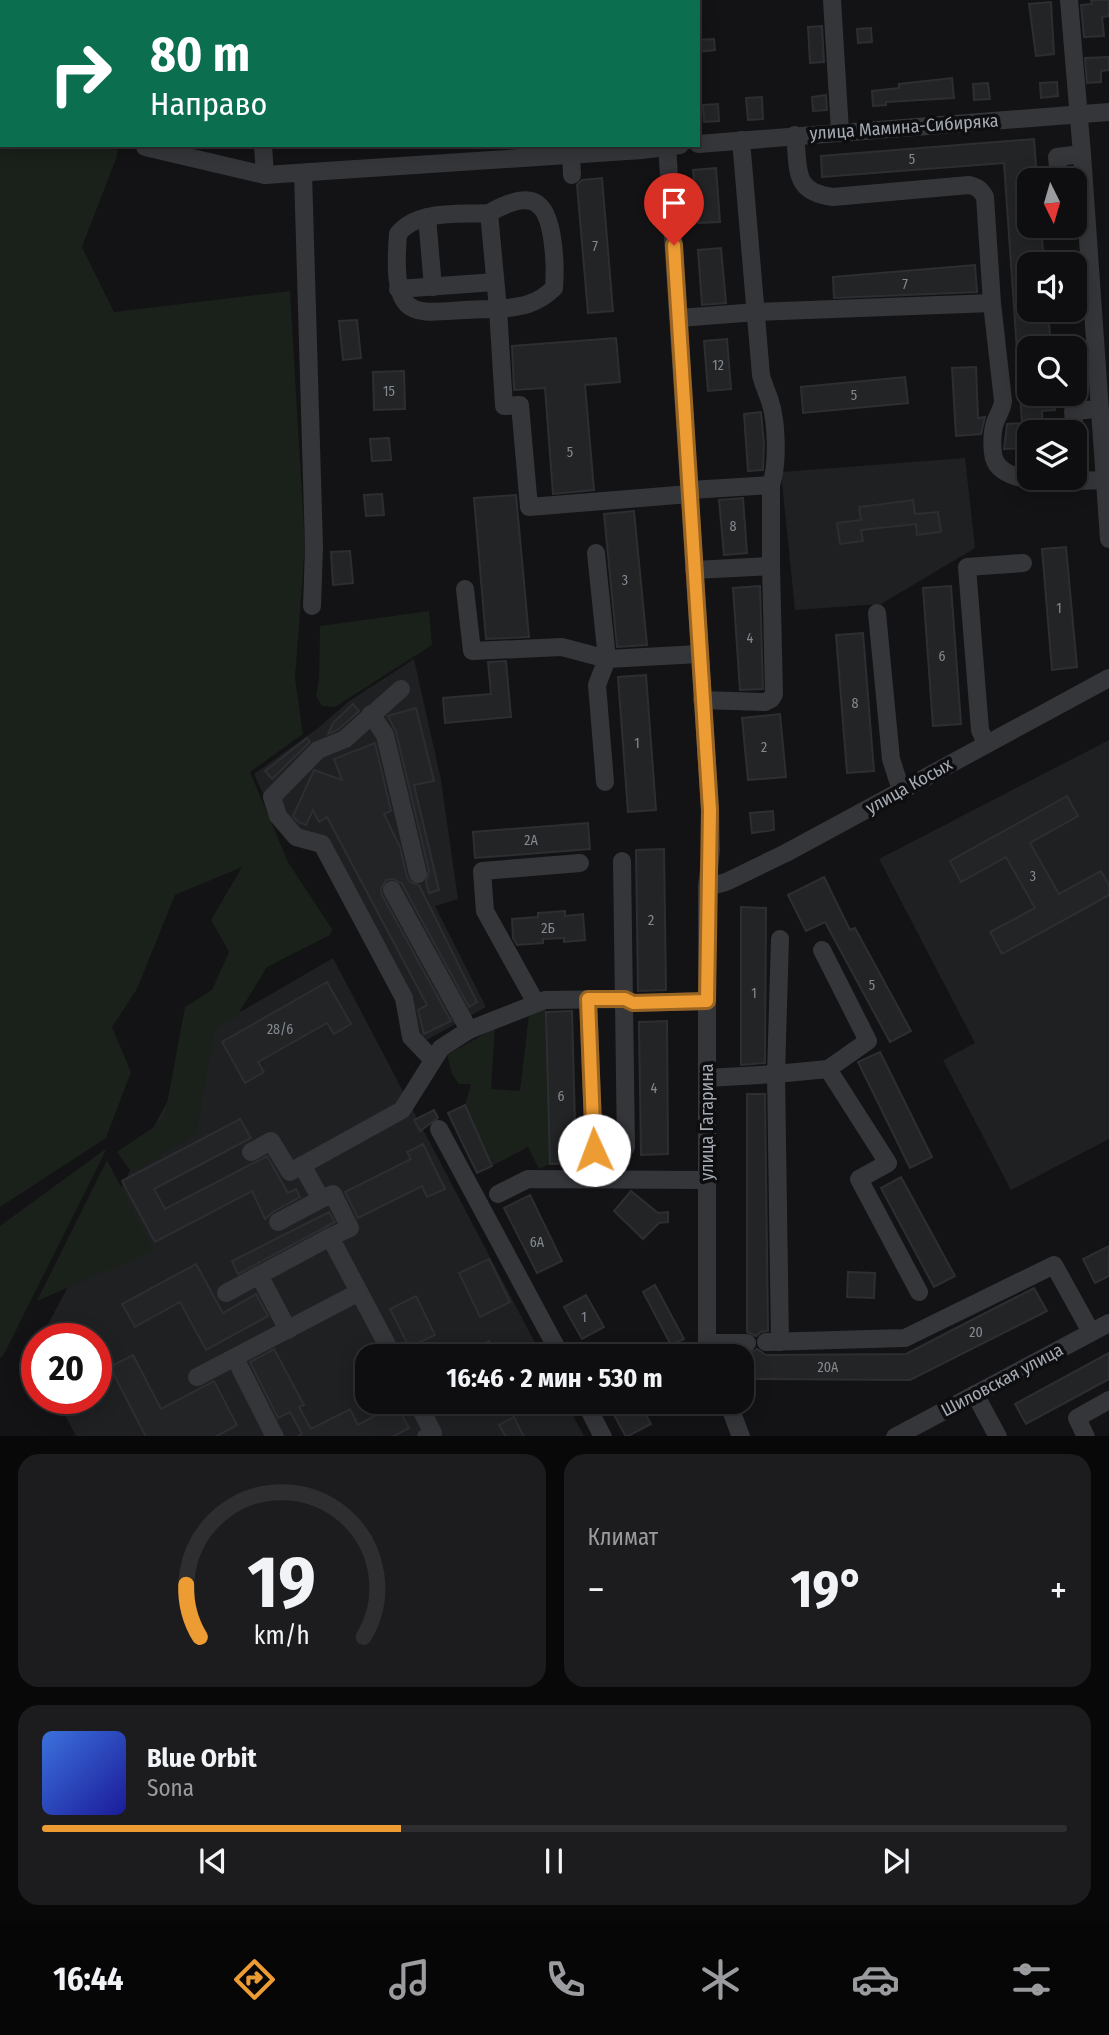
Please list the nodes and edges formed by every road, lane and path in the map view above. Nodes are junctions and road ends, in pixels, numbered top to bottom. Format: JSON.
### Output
{"nodes":[{"id":1,"x":832,"y":0,"type":"edge"},
{"id":2,"x":1069,"y":0,"type":"edge"},
{"id":3,"x":1109,"y":112,"type":"edge"},
{"id":4,"x":1079,"y":114,"type":"junction"},
{"id":5,"x":840,"y":131,"type":"junction"},
{"id":6,"x":795,"y":135,"type":"junction"},
{"id":7,"x":741,"y":140,"type":"junction"},
{"id":8,"x":700,"y":144,"type":"edge"},
{"id":9,"x":145,"y":147,"type":"edge"},
{"id":10,"x":263,"y":147,"type":"edge"},
{"id":11,"x":664,"y":147,"type":"edge"},
{"id":12,"x":671,"y":147,"type":"edge"},
{"id":13,"x":462,"y":153,"type":"edge"},
{"id":14,"x":571,"y":154,"type":"junction"},
{"id":15,"x":1082,"y":154,"type":"junction"},
{"id":16,"x":1058,"y":168,"type":"edge"},
{"id":17,"x":303,"y":173,"type":"junction"},
{"id":18,"x":265,"y":175,"type":"junction"},
{"id":19,"x":572,"y":175,"type":"dead end"},
{"id":20,"x":489,"y":213,"type":"junction"},
{"id":21,"x":427,"y":217,"type":"junction"},
{"id":22,"x":495,"y":282,"type":"junction"},
{"id":23,"x":433,"y":287,"type":"junction"},
{"id":24,"x":398,"y":289,"type":"junction"},
{"id":25,"x":992,"y":303,"type":"junction"},
{"id":26,"x":498,"y":309,"type":"junction"},
{"id":27,"x":757,"y":312,"type":"junction"},
{"id":28,"x":679,"y":318,"type":"junction"},
{"id":29,"x":1100,"y":409,"type":"junction"},
{"id":30,"x":1074,"y":420,"type":"edge"},
{"id":31,"x":1017,"y":478,"type":"edge"},
{"id":32,"x":1087,"y":480,"type":"edge"},
{"id":33,"x":1105,"y":480,"type":"junction"},
{"id":34,"x":771,"y":485,"type":"junction"},
{"id":35,"x":690,"y":492,"type":"junction"},
{"id":36,"x":1109,"y":539,"type":"edge"},
{"id":37,"x":596,"y":553,"type":"dead end"},
{"id":38,"x":1023,"y":563,"type":"dead end"},
{"id":39,"x":771,"y":566,"type":"junction"},
{"id":40,"x":694,"y":570,"type":"junction"},
{"id":41,"x":465,"y":589,"type":"dead end"},
{"id":42,"x":312,"y":606,"type":"dead end"},
{"id":43,"x":877,"y":613,"type":"dead end"},
{"id":44,"x":699,"y":654,"type":"junction"},
{"id":45,"x":607,"y":659,"type":"junction"},
{"id":46,"x":1109,"y":678,"type":"edge"},
{"id":47,"x":401,"y":689,"type":"dead end"},
{"id":48,"x":702,"y":700,"type":"junction"},
{"id":49,"x":371,"y":714,"type":"junction"},
{"id":50,"x":986,"y":744,"type":"junction"},
{"id":51,"x":605,"y":782,"type":"dead end"},
{"id":52,"x":901,"y":790,"type":"junction"},
{"id":53,"x":622,"y":861,"type":"dead end"},
{"id":54,"x":580,"y":863,"type":"dead end"},
{"id":55,"x":418,"y":874,"type":"dead end"},
{"id":56,"x":707,"y":887,"type":"junction"},
{"id":57,"x":392,"y":890,"type":"dead end"},
{"id":58,"x":780,"y":939,"type":"dead end"},
{"id":59,"x":822,"y":950,"type":"dead end"},
{"id":60,"x":588,"y":999,"type":"junction"},
{"id":61,"x":625,"y":999,"type":"junction"},
{"id":62,"x":707,"y":1001,"type":"junction"},
{"id":63,"x":536,"y":1003,"type":"junction"},
{"id":64,"x":469,"y":1030,"type":"junction"},
{"id":65,"x":433,"y":1060,"type":"junction"},
{"id":66,"x":828,"y":1069,"type":"junction"},
{"id":67,"x":776,"y":1074,"type":"junction"},
{"id":68,"x":707,"y":1079,"type":"junction"},
{"id":69,"x":439,"y":1129,"type":"dead end"},
{"id":70,"x":626,"y":1147,"type":"dead end"},
{"id":71,"x":594,"y":1150,"type":"dead end"},
{"id":72,"x":251,"y":1152,"type":"dead end"},
{"id":73,"x":302,"y":1165,"type":"junction"},
{"id":74,"x":707,"y":1180,"type":"junction"},
{"id":75,"x":498,"y":1194,"type":"dead end"},
{"id":76,"x":321,"y":1199,"type":"junction"},
{"id":77,"x":278,"y":1222,"type":"dead end"},
{"id":78,"x":330,"y":1237,"type":"junction"},
{"id":79,"x":259,"y":1275,"type":"junction"},
{"id":80,"x":359,"y":1292,"type":"junction"},
{"id":81,"x":919,"y":1292,"type":"dead end"},
{"id":82,"x":226,"y":1293,"type":"dead end"},
{"id":83,"x":1109,"y":1323,"type":"edge"},
{"id":84,"x":288,"y":1330,"type":"junction"},
{"id":85,"x":1091,"y":1332,"type":"junction"},
{"id":86,"x":747,"y":1343,"type":"dead end"},
{"id":87,"x":387,"y":1344,"type":"edge"},
{"id":88,"x":555,"y":1344,"type":"edge"},
{"id":89,"x":710,"y":1344,"type":"edge"},
{"id":90,"x":741,"y":1344,"type":"edge"},
{"id":91,"x":235,"y":1358,"type":"junction"},
{"id":92,"x":197,"y":1377,"type":"dead end"},
{"id":93,"x":975,"y":1394,"type":"junction"},
{"id":94,"x":1109,"y":1400,"type":"edge"},
{"id":95,"x":423,"y":1414,"type":"edge"},
{"id":96,"x":591,"y":1414,"type":"edge"},
{"id":97,"x":733,"y":1414,"type":"edge"},
{"id":98,"x":274,"y":1436,"type":"edge"},
{"id":99,"x":428,"y":1436,"type":"edge"},
{"id":100,"x":602,"y":1436,"type":"edge"},
{"id":101,"x":741,"y":1436,"type":"edge"},
{"id":102,"x":897,"y":1436,"type":"edge"},
{"id":103,"x":997,"y":1436,"type":"edge"},
{"id":104,"x":1086,"y":1436,"type":"edge"}],
"edges":[{"from":1,"to":5,"type":"street"},
{"from":2,"to":4,"type":"street"},
{"from":3,"to":4,"type":"street","name":"улица Мамина-Сибиряка"},
{"from":4,"to":5,"type":"street","name":"улица Мамина-Сибиряка"},
{"from":4,"to":15,"type":"street"},
{"from":5,"to":6,"type":"street","name":"улица Мамина-Сибиряка"},
{"from":6,"to":7,"type":"street","name":"улица Мамина-Сибиряка"},
{"from":6,"to":25,"type":"street"},
{"from":7,"to":8,"type":"street","name":"улица Мамина-Сибиряка"},
{"from":7,"to":27,"type":"street"},
{"from":9,"to":18,"type":"street"},
{"from":10,"to":18,"type":"street"},
{"from":11,"to":14,"type":"street"},
{"from":12,"to":28,"type":"street","name":"улица Гагарина"},
{"from":13,"to":14,"type":"street"},
{"from":13,"to":17,"type":"street"},
{"from":14,"to":19,"type":"street"},
{"from":15,"to":16,"type":"street"},
{"from":15,"to":29,"type":"street"},
{"from":17,"to":18,"type":"street"},
{"from":17,"to":42,"type":"street"},
{"from":20,"to":21,"type":"street"},
{"from":20,"to":22,"type":"street"},
{"from":20,"to":26,"type":"street"},
{"from":21,"to":23,"type":"street"},
{"from":21,"to":24,"type":"street"},
{"from":22,"to":23,"type":"street"},
{"from":22,"to":26,"type":"street"},
{"from":23,"to":24,"type":"street"},
{"from":24,"to":26,"type":"street"},
{"from":25,"to":27,"type":"street"},
{"from":25,"to":31,"type":"street"},
{"from":26,"to":35,"type":"street"},
{"from":27,"to":28,"type":"street"},
{"from":27,"to":34,"type":"street"},
{"from":28,"to":35,"type":"street","name":"улица Гагарина"},
{"from":29,"to":30,"type":"street"},
{"from":29,"to":33,"type":"street"},
{"from":32,"to":33,"type":"street"},
{"from":33,"to":36,"type":"street"},
{"from":34,"to":35,"type":"street"},
{"from":34,"to":39,"type":"street"},
{"from":35,"to":40,"type":"street","name":"улица Гагарина"},
{"from":37,"to":45,"type":"street"},
{"from":38,"to":50,"type":"street"},
{"from":39,"to":40,"type":"street"},
{"from":39,"to":48,"type":"street"},
{"from":40,"to":44,"type":"street","name":"улица Гагарина"},
{"from":41,"to":45,"type":"street"},
{"from":43,"to":52,"type":"street"},
{"from":44,"to":45,"type":"street"},
{"from":44,"to":48,"type":"street","name":"улица Гагарина"},
{"from":45,"to":51,"type":"street"},
{"from":46,"to":50,"type":"street","name":"улица Косых"},
{"from":47,"to":49,"type":"street"},
{"from":48,"to":56,"type":"street","name":"улица Гагарина"},
{"from":49,"to":55,"type":"street"},
{"from":49,"to":65,"type":"street"},
{"from":50,"to":52,"type":"street","name":"улица Косых"},
{"from":52,"to":56,"type":"street","name":"улица Косых"},
{"from":53,"to":61,"type":"street"},
{"from":54,"to":63,"type":"street"},
{"from":56,"to":62,"type":"street","name":"улица Гагарина"},
{"from":57,"to":64,"type":"street"},
{"from":58,"to":67,"type":"street"},
{"from":59,"to":66,"type":"street"},
{"from":60,"to":61,"type":"street"},
{"from":60,"to":63,"type":"street"},
{"from":60,"to":71,"type":"street"},
{"from":61,"to":62,"type":"street"},
{"from":61,"to":70,"type":"street"},
{"from":62,"to":68,"type":"street","name":"улица Гагарина"},
{"from":63,"to":64,"type":"street"},
{"from":64,"to":65,"type":"street"},
{"from":65,"to":73,"type":"street"},
{"from":66,"to":67,"type":"street"},
{"from":66,"to":81,"type":"street"},
{"from":67,"to":68,"type":"street"},
{"from":67,"to":85,"type":"street"},
{"from":68,"to":74,"type":"street","name":"улица Гагарина"},
{"from":69,"to":88,"type":"street"},
{"from":72,"to":73,"type":"street"},
{"from":73,"to":76,"type":"street"},
{"from":74,"to":75,"type":"street"},
{"from":74,"to":89,"type":"street","name":"улица Гагарина"},
{"from":76,"to":77,"type":"street"},
{"from":76,"to":78,"type":"street"},
{"from":78,"to":79,"type":"street"},
{"from":78,"to":80,"type":"street"},
{"from":79,"to":82,"type":"street"},
{"from":79,"to":84,"type":"street"},
{"from":80,"to":84,"type":"street"},
{"from":80,"to":87,"type":"street"},
{"from":83,"to":85,"type":"street","name":"Шиловская улица"},
{"from":84,"to":91,"type":"street"},
{"from":85,"to":93,"type":"street","name":"Шиловская улица"},
{"from":86,"to":90,"type":"street"},
{"from":91,"to":92,"type":"street"},
{"from":91,"to":98,"type":"street"},
{"from":93,"to":102,"type":"street","name":"Шиловская улица"},
{"from":93,"to":103,"type":"street"},
{"from":94,"to":104,"type":"street"},
{"from":95,"to":99,"type":"street"},
{"from":96,"to":100,"type":"street"},
{"from":97,"to":101,"type":"street"}]}
